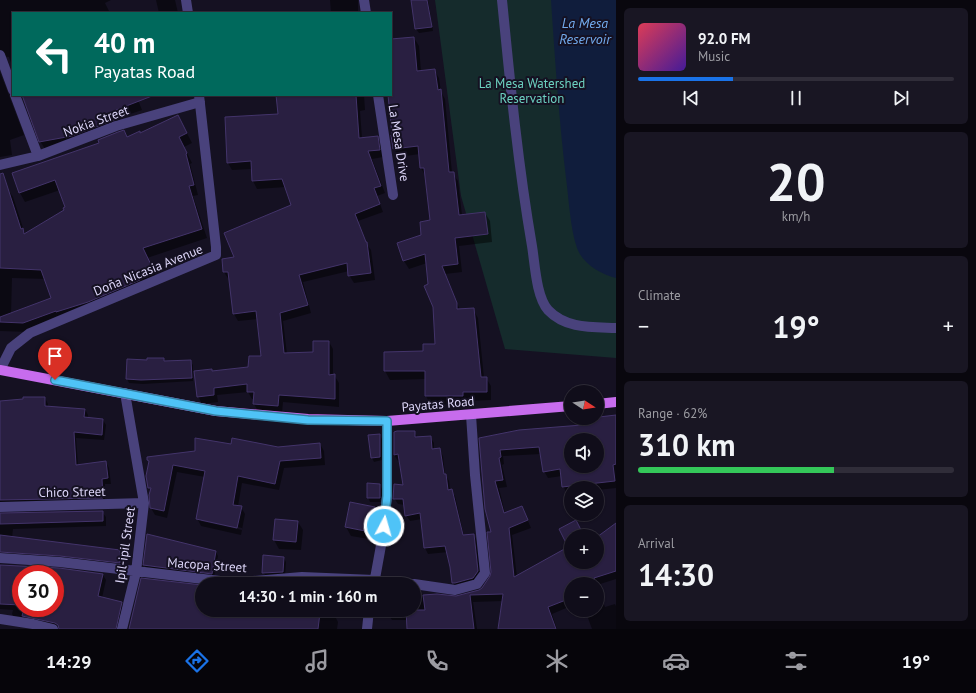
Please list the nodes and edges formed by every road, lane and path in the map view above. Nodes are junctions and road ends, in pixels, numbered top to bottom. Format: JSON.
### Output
{"nodes":[{"id":1,"x":186,"y":0,"type":"edge"},
{"id":2,"x":364,"y":0,"type":"edge"},
{"id":3,"x":502,"y":0,"type":"edge"},
{"id":4,"x":188,"y":12,"type":"edge"},
{"id":5,"x":366,"y":12,"type":"edge"},
{"id":6,"x":0,"y":55,"type":"edge"},
{"id":7,"x":12,"y":87,"type":"edge"},
{"id":8,"x":15,"y":96,"type":"edge"},
{"id":9,"x":378,"y":96,"type":"edge"},
{"id":10,"x":200,"y":98,"type":"edge"},
{"id":11,"x":38,"y":156,"type":"junction"},
{"id":12,"x":0,"y":165,"type":"edge"},
{"id":13,"x":393,"y":196,"type":"dead end"},
{"id":14,"x":616,"y":328,"type":"edge"},
{"id":15,"x":0,"y":370,"type":"edge"},
{"id":16,"x":125,"y":393,"type":"junction"},
{"id":17,"x":616,"y":402,"type":"edge"},
{"id":18,"x":604,"y":403,"type":"edge"},
{"id":19,"x":564,"y":407,"type":"edge"},
{"id":20,"x":471,"y":415,"type":"junction"},
{"id":21,"x":387,"y":421,"type":"junction"},
{"id":22,"x":144,"y":503,"type":"junction"},
{"id":23,"x":0,"y":507,"type":"edge"},
{"id":24,"x":0,"y":558,"type":"edge"},
{"id":25,"x":136,"y":572,"type":"junction"},
{"id":26,"x":375,"y":577,"type":"edge"},
{"id":27,"x":195,"y":578,"type":"edge"},
{"id":28,"x":421,"y":585,"type":"edge"},
{"id":29,"x":369,"y":617,"type":"edge"},
{"id":30,"x":0,"y":619,"type":"edge"},
{"id":31,"x":53,"y":629,"type":"edge"},
{"id":32,"x":122,"y":629,"type":"edge"},
{"id":33,"x":366,"y":629,"type":"edge"}],
"edges":[{"from":1,"to":4,"type":"street"},
{"from":2,"to":5,"type":"street"},
{"from":3,"to":14,"type":"street"},
{"from":6,"to":7,"type":"street"},
{"from":8,"to":11,"type":"street"},
{"from":9,"to":13,"type":"street","name":"La Mesa Drive"},
{"from":10,"to":11,"type":"street","name":"Nokia Street"},
{"from":10,"to":15,"type":"street","name":"Doña Nicasia Avenue"},
{"from":11,"to":12,"type":"street","name":"Nokia Street"},
{"from":15,"to":16,"type":"main road","name":"Payatas Road"},
{"from":16,"to":21,"type":"main road","name":"Payatas Road"},
{"from":16,"to":22,"type":"street","name":"Ipil-ipil Street"},
{"from":17,"to":18,"type":"main road"},
{"from":19,"to":20,"type":"main road","name":"Payatas Road"},
{"from":20,"to":21,"type":"main road","name":"Payatas Road"},
{"from":20,"to":28,"type":"street","name":"Macopa Street"},
{"from":21,"to":26,"type":"street"},
{"from":22,"to":23,"type":"street","name":"Chico Street"},
{"from":22,"to":25,"type":"street","name":"Ipil-ipil Street"},
{"from":24,"to":25,"type":"street","name":"Macopa Street"},
{"from":25,"to":27,"type":"street","name":"Macopa Street"},
{"from":25,"to":32,"type":"street","name":"Ipil-ipil Street"},
{"from":29,"to":33,"type":"street"},
{"from":30,"to":31,"type":"street"}]}
